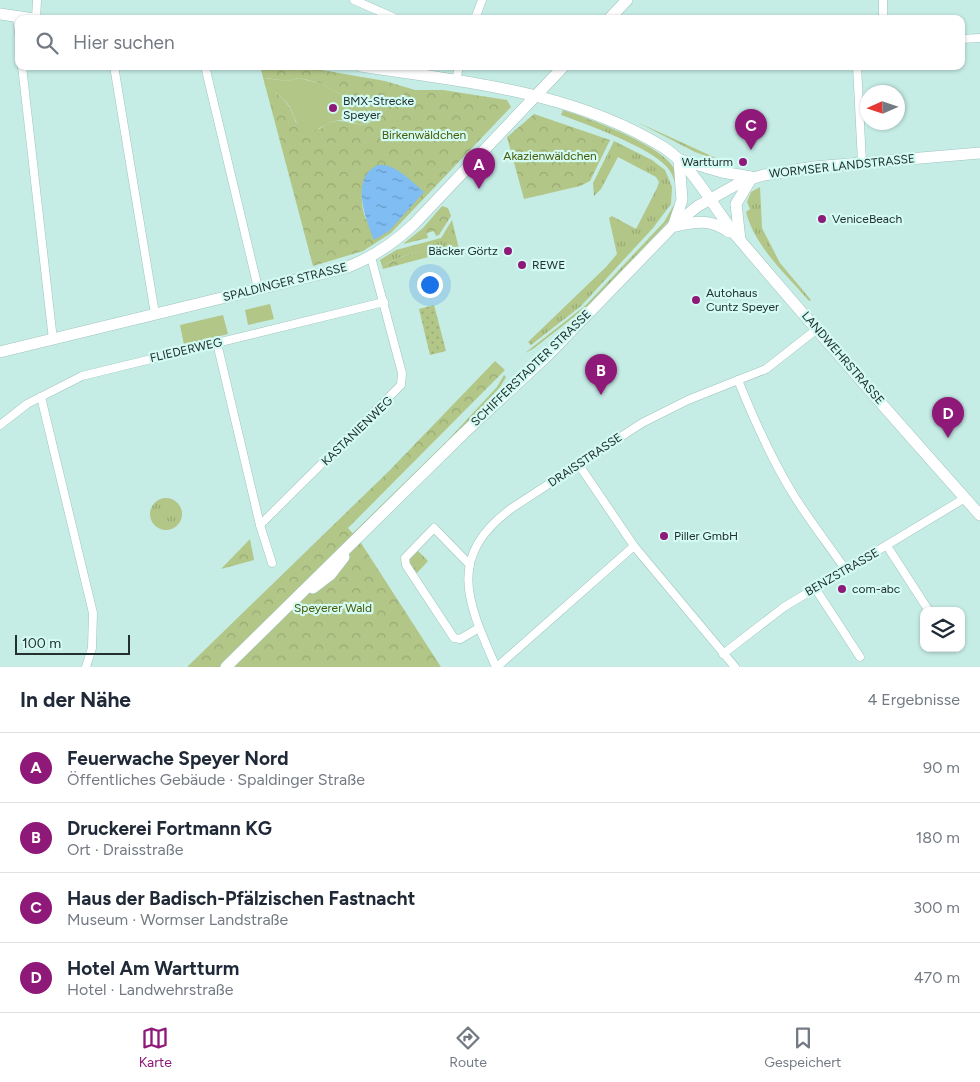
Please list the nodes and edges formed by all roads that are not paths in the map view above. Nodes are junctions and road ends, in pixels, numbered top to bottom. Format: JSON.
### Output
{"nodes":[{"id":1,"x":37,"y":0,"type":"edge"},
{"id":2,"x":354,"y":0,"type":"edge"},
{"id":3,"x":482,"y":0,"type":"edge"},
{"id":4,"x":627,"y":0,"type":"edge"},
{"id":5,"x":883,"y":0,"type":"edge"},
{"id":6,"x":368,"y":3,"type":"edge"},
{"id":7,"x":0,"y":14,"type":"edge"},
{"id":8,"x":35,"y":15,"type":"edge"},
{"id":9,"x":390,"y":15,"type":"edge"},
{"id":10,"x":476,"y":15,"type":"edge"},
{"id":11,"x":617,"y":15,"type":"edge"},
{"id":12,"x":883,"y":15,"type":"edge"},
{"id":13,"x":15,"y":16,"type":"edge"},
{"id":14,"x":980,"y":38,"type":"edge"},
{"id":15,"x":965,"y":39,"type":"edge"},
{"id":16,"x":22,"y":70,"type":"edge"},
{"id":17,"x":115,"y":70,"type":"edge"},
{"id":18,"x":206,"y":70,"type":"edge"},
{"id":19,"x":386,"y":70,"type":"edge"},
{"id":20,"x":458,"y":70,"type":"edge"},
{"id":21,"x":560,"y":70,"type":"edge"},
{"id":22,"x":857,"y":70,"type":"edge"},
{"id":23,"x":456,"y":81,"type":"junction"},
{"id":24,"x":537,"y":95,"type":"junction"},
{"id":25,"x":980,"y":153,"type":"edge"},
{"id":26,"x":679,"y":160,"type":"junction"},
{"id":27,"x":862,"y":162,"type":"junction"},
{"id":28,"x":752,"y":177,"type":"junction"},
{"id":29,"x":709,"y":199,"type":"junction"},
{"id":30,"x":673,"y":226,"type":"junction"},
{"id":31,"x":740,"y":241,"type":"junction"},
{"id":32,"x":371,"y":257,"type":"junction"},
{"id":33,"x":258,"y":288,"type":"junction"},
{"id":34,"x":384,"y":302,"type":"junction"},
{"id":35,"x":155,"y":314,"type":"junction"},
{"id":36,"x":817,"y":330,"type":"junction"},
{"id":37,"x":52,"y":340,"type":"junction"},
{"id":38,"x":217,"y":343,"type":"junction"},
{"id":39,"x":0,"y":352,"type":"edge"},
{"id":40,"x":738,"y":380,"type":"junction"},
{"id":41,"x":41,"y":397,"type":"junction"},
{"id":42,"x":0,"y":425,"type":"edge"},
{"id":43,"x":579,"y":465,"type":"junction"},
{"id":44,"x":965,"y":498,"type":"junction"},
{"id":45,"x":980,"y":515,"type":"edge"},
{"id":46,"x":260,"y":526,"type":"junction"},
{"id":47,"x":634,"y":546,"type":"junction"},
{"id":48,"x":887,"y":546,"type":"junction"},
{"id":49,"x":272,"y":563,"type":"dead end"},
{"id":50,"x":470,"y":566,"type":"junction"},
{"id":51,"x":846,"y":569,"type":"junction"},
{"id":52,"x":815,"y":588,"type":"junction"},
{"id":53,"x":926,"y":607,"type":"edge"},
{"id":54,"x":478,"y":628,"type":"junction"},
{"id":55,"x":723,"y":654,"type":"junction"},
{"id":56,"x":860,"y":657,"type":"dead end"},
{"id":57,"x":86,"y":667,"type":"edge"},
{"id":58,"x":226,"y":667,"type":"edge"},
{"id":59,"x":497,"y":667,"type":"edge"},
{"id":60,"x":735,"y":667,"type":"edge"}],
"edges":[{"from":1,"to":8,"type":"street"},
{"from":2,"to":6,"type":"street"},
{"from":3,"to":10,"type":"street"},
{"from":4,"to":11,"type":"main road"},
{"from":5,"to":12,"type":"street"},
{"from":6,"to":9,"type":"street"},
{"from":7,"to":13,"type":"main road"},
{"from":14,"to":15,"type":"street"},
{"from":16,"to":37,"type":"street"},
{"from":17,"to":35,"type":"street"},
{"from":18,"to":33,"type":"street"},
{"from":19,"to":23,"type":"main road"},
{"from":20,"to":23,"type":"street"},
{"from":21,"to":24,"type":"main road","name":"SPALDINGER STRASSE"},
{"from":22,"to":27,"type":"street"},
{"from":23,"to":24,"type":"main road"},
{"from":24,"to":26,"type":"main road"},
{"from":24,"to":32,"type":"main road","name":"SPALDINGER STRASSE"},
{"from":25,"to":27,"type":"main road","name":"WORMSER LANDSTRASSE"},
{"from":26,"to":28,"type":"main road"},
{"from":26,"to":29,"type":"main road","name":"LANDWEHRSTRASSE"},
{"from":26,"to":30,"type":"main road"},
{"from":27,"to":28,"type":"main road","name":"WORMSER LANDSTRASSE"},
{"from":28,"to":29,"type":"main road","name":"WORMSER LANDSTRASSE"},
{"from":28,"to":31,"type":"main road"},
{"from":29,"to":30,"type":"main road","name":"SCHIFFERSTADTER STRASSE"},
{"from":29,"to":31,"type":"main road","name":"LANDWEHRSTRASSE"},
{"from":30,"to":31,"type":"main road"},
{"from":30,"to":58,"type":"main road","name":"SCHIFFERSTADTER STRASSE"},
{"from":31,"to":36,"type":"main road","name":"LANDWEHRSTRASSE"},
{"from":32,"to":33,"type":"main road","name":"SPALDINGER STRASSE"},
{"from":32,"to":34,"type":"street","name":"KASTANIENWEG"},
{"from":33,"to":35,"type":"main road","name":"SPALDINGER STRASSE"},
{"from":34,"to":38,"type":"street","name":"FLIEDERWEG"},
{"from":34,"to":46,"type":"street","name":"KASTANIENWEG"},
{"from":35,"to":37,"type":"main road","name":"SPALDINGER STRASSE"},
{"from":36,"to":40,"type":"street","name":"DRAISSTRASSE"},
{"from":36,"to":44,"type":"main road","name":"LANDWEHRSTRASSE"},
{"from":37,"to":39,"type":"main road","name":"SPALDINGER STRASSE"},
{"from":38,"to":41,"type":"street","name":"FLIEDERWEG"},
{"from":38,"to":46,"type":"street"},
{"from":40,"to":43,"type":"street","name":"DRAISSTRASSE"},
{"from":40,"to":51,"type":"street"},
{"from":41,"to":42,"type":"street","name":"FLIEDERWEG"},
{"from":41,"to":57,"type":"street"},
{"from":43,"to":47,"type":"street"},
{"from":43,"to":50,"type":"street","name":"DRAISSTRASSE"},
{"from":44,"to":45,"type":"main road","name":"LANDWEHRSTRASSE"},
{"from":44,"to":48,"type":"street","name":"BENZSTRASSE"},
{"from":46,"to":49,"type":"street"},
{"from":47,"to":55,"type":"street"},
{"from":47,"to":59,"type":"street"},
{"from":48,"to":51,"type":"street","name":"BENZSTRASSE"},
{"from":48,"to":53,"type":"street"},
{"from":50,"to":54,"type":"street","name":"DRAISSTRASSE"},
{"from":50,"to":54,"type":"street"},
{"from":51,"to":52,"type":"street","name":"BENZSTRASSE"},
{"from":52,"to":55,"type":"street","name":"BENZSTRASSE"},
{"from":52,"to":56,"type":"street"},
{"from":54,"to":59,"type":"street","name":"DRAISSTRASSE"},
{"from":55,"to":60,"type":"street"}]}
